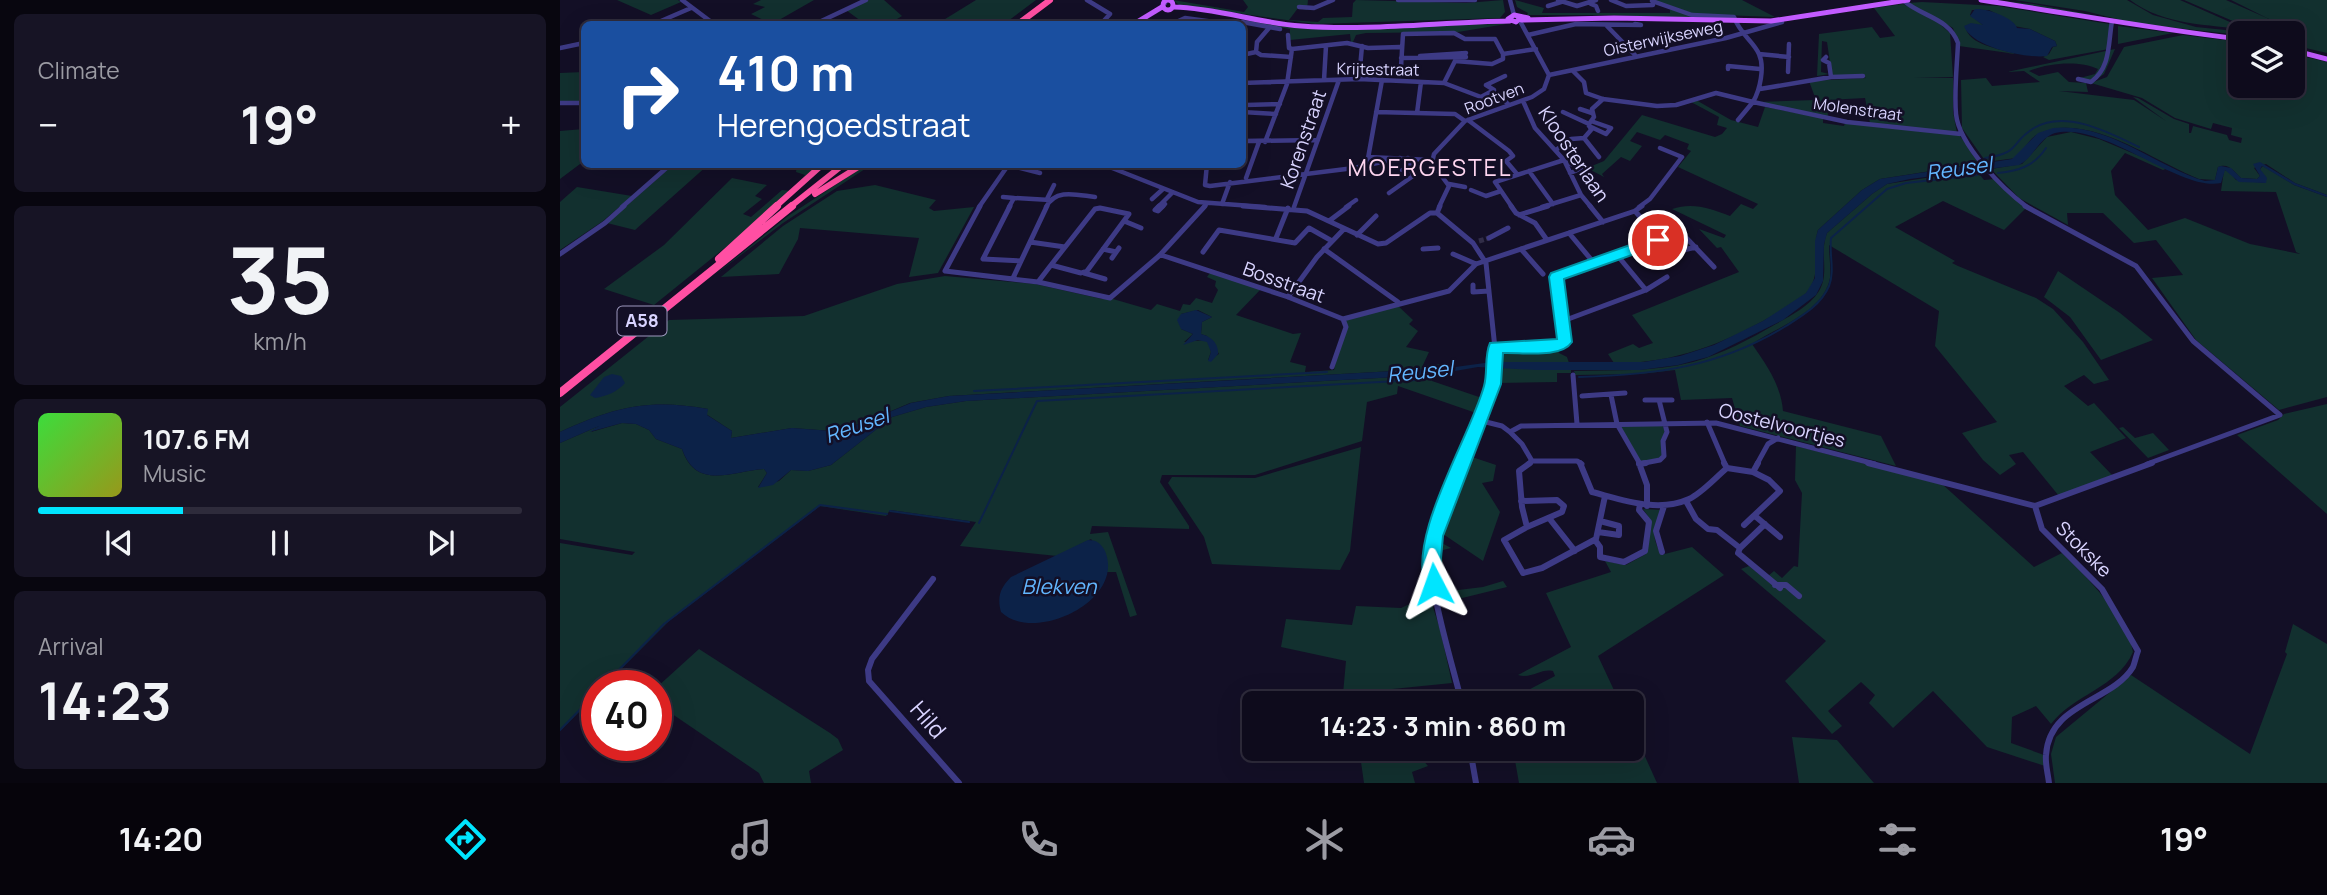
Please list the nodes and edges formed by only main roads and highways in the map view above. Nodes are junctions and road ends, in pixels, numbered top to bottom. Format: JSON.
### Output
{"nodes":[{"id":1,"x":1045,"y":0,"type":"edge"},
{"id":2,"x":1050,"y":0,"type":"edge"},
{"id":3,"x":1906,"y":0,"type":"edge"},
{"id":4,"x":1981,"y":0,"type":"edge"},
{"id":5,"x":1876,"y":2,"type":"edge"},
{"id":6,"x":1168,"y":4,"type":"edge"},
{"id":7,"x":1245,"y":19,"type":"edge"},
{"id":8,"x":1017,"y":21,"type":"edge"},
{"id":9,"x":1022,"y":21,"type":"edge"},
{"id":10,"x":1139,"y":21,"type":"edge"},
{"id":11,"x":2228,"y":38,"type":"edge"},
{"id":12,"x":2305,"y":53,"type":"edge"},
{"id":13,"x":2327,"y":58,"type":"edge"},
{"id":14,"x":819,"y":168,"type":"edge"},
{"id":15,"x":832,"y":168,"type":"edge"},
{"id":16,"x":839,"y":168,"type":"edge"},
{"id":17,"x":857,"y":168,"type":"edge"},
{"id":18,"x":769,"y":225,"type":"junction"},
{"id":19,"x":714,"y":263,"type":"junction"},
{"id":20,"x":560,"y":387,"type":"edge"},
{"id":21,"x":560,"y":393,"type":"edge"}],
"edges":[{"from":1,"to":8,"type":"highway"},
{"from":2,"to":9,"type":"highway"},
{"from":3,"to":5,"type":"main road","name":"Oisterwijkseweg"},
{"from":4,"to":11,"type":"main road"},
{"from":5,"to":7,"type":"main road","name":"Oisterwijkseweg"},
{"from":6,"to":7,"type":"main road","name":"Oisterwijkseweg"},
{"from":6,"to":10,"type":"main road"},
{"from":12,"to":13,"type":"main road"},
{"from":14,"to":19,"type":"highway","number":"A58"},
{"from":15,"to":19,"type":"highway","number":"A58"},
{"from":16,"to":18,"type":"highway","number":"A58"},
{"from":17,"to":18,"type":"highway","number":"A58"},
{"from":18,"to":21,"type":"highway","number":"A58"},
{"from":19,"to":20,"type":"highway","number":"A58"}]}
